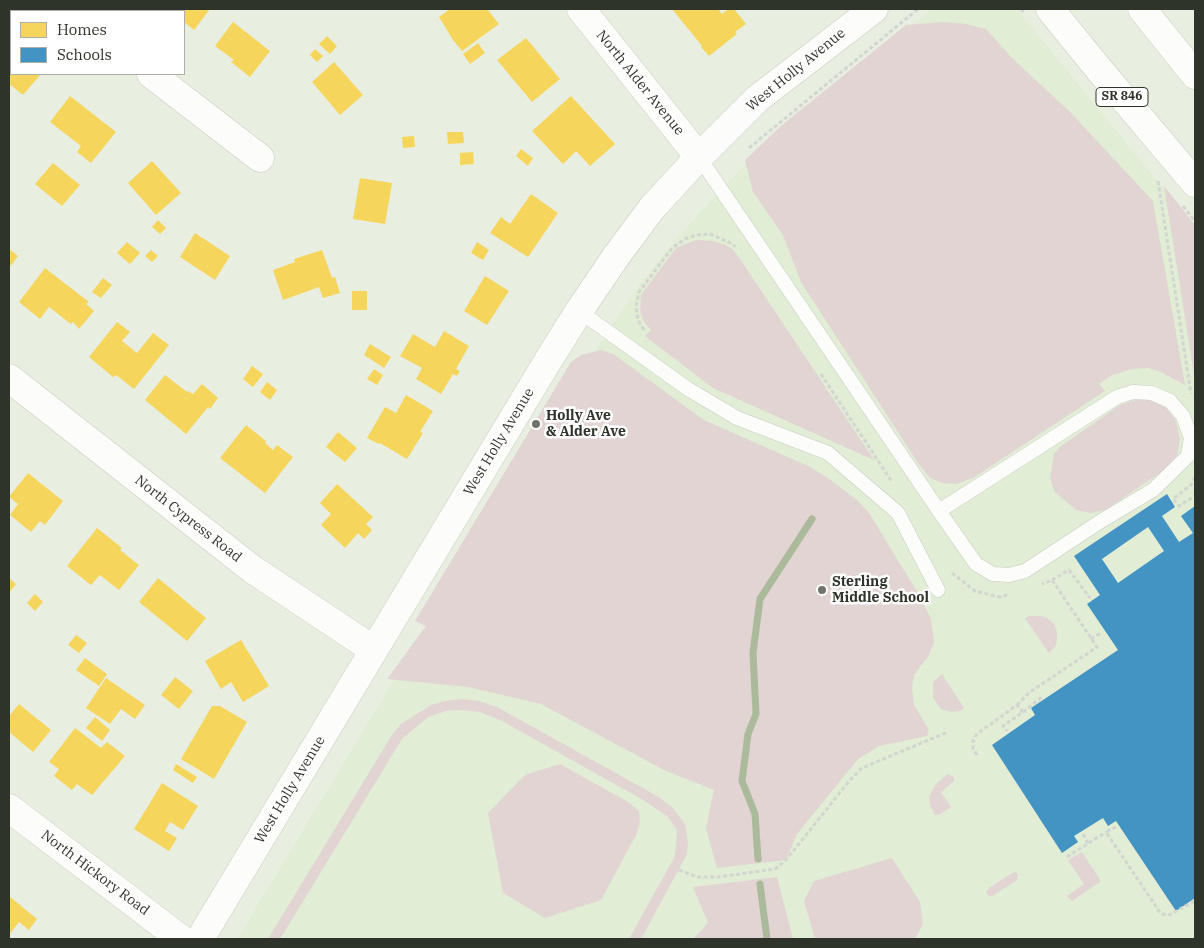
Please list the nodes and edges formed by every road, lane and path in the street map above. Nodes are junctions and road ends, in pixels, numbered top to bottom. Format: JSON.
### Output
{"nodes":[{"id":1,"x":581,"y":9,"type":"edge"},
{"id":2,"x":874,"y":9,"type":"edge"},
{"id":3,"x":918,"y":9,"type":"edge"},
{"id":4,"x":1050,"y":9,"type":"edge"},
{"id":5,"x":1142,"y":9,"type":"edge"},
{"id":6,"x":152,"y":75,"type":"edge"},
{"id":7,"x":1195,"y":76,"type":"edge"},
{"id":8,"x":749,"y":148,"type":"dead end"},
{"id":9,"x":699,"y":157,"type":"junction"},
{"id":10,"x":260,"y":158,"type":"dead end"},
{"id":11,"x":1164,"y":183,"type":"dead end"},
{"id":12,"x":1189,"y":195,"type":"edge"},
{"id":13,"x":1195,"y":221,"type":"edge"},
{"id":14,"x":579,"y":311,"type":"junction"},
{"id":15,"x":9,"y":378,"type":"edge"},
{"id":16,"x":1191,"y":395,"type":"dead end"},
{"id":17,"x":1195,"y":476,"type":"edge"},
{"id":18,"x":1195,"y":482,"type":"edge"},
{"id":19,"x":1191,"y":485,"type":"junction"},
{"id":20,"x":1195,"y":496,"type":"edge"},
{"id":21,"x":939,"y":511,"type":"junction"},
{"id":22,"x":1052,"y":580,"type":"dead end"},
{"id":23,"x":938,"y":590,"type":"dead end"},
{"id":24,"x":1090,"y":598,"type":"dead end"},
{"id":25,"x":1101,"y":633,"type":"dead end"},
{"id":26,"x":1091,"y":639,"type":"dead end"},
{"id":27,"x":374,"y":650,"type":"junction"},
{"id":28,"x":1042,"y":698,"type":"dead end"},
{"id":29,"x":1023,"y":712,"type":"junction"},
{"id":30,"x":1007,"y":731,"type":"dead end"},
{"id":31,"x":948,"y":732,"type":"dead end"},
{"id":32,"x":977,"y":755,"type":"dead end"},
{"id":33,"x":9,"y":808,"type":"edge"},
{"id":34,"x":1116,"y":827,"type":"dead end"},
{"id":35,"x":1106,"y":832,"type":"junction"},
{"id":36,"x":1083,"y":834,"type":"dead end"},
{"id":37,"x":1088,"y":843,"type":"junction"},
{"id":38,"x":1066,"y":857,"type":"dead end"},
{"id":39,"x":679,"y":870,"type":"dead end"},
{"id":40,"x":1195,"y":901,"type":"edge"},
{"id":41,"x":181,"y":939,"type":"edge"},
{"id":42,"x":200,"y":939,"type":"edge"}],
"edges":[{"from":1,"to":9,"type":"street","name":"North Alder Avenue"},
{"from":2,"to":9,"type":"street","name":"West Holly Avenue"},
{"from":3,"to":8,"type":"path"},
{"from":4,"to":12,"type":"street","number":"SR 846"},
{"from":5,"to":7,"type":"street"},
{"from":6,"to":10,"type":"street"},
{"from":9,"to":14,"type":"street","name":"West Holly Avenue"},
{"from":9,"to":21,"type":"lane"},
{"from":11,"to":16,"type":"path"},
{"from":12,"to":13,"type":"path"},
{"from":14,"to":23,"type":"lane"},
{"from":14,"to":27,"type":"street","name":"West Holly Avenue"},
{"from":15,"to":27,"type":"street","name":"North Cypress Road"},
{"from":17,"to":19,"type":"path"},
{"from":18,"to":19,"type":"path"},
{"from":19,"to":20,"type":"path"},
{"from":21,"to":21,"type":"lane"},
{"from":22,"to":24,"type":"path"},
{"from":25,"to":26,"type":"path"},
{"from":27,"to":42,"type":"street","name":"West Holly Avenue"},
{"from":28,"to":29,"type":"path"},
{"from":29,"to":30,"type":"path"},
{"from":29,"to":32,"type":"path"},
{"from":31,"to":39,"type":"path"},
{"from":33,"to":41,"type":"street","name":"North Hickory Road"},
{"from":34,"to":35,"type":"path"},
{"from":35,"to":37,"type":"path"},
{"from":35,"to":40,"type":"path"},
{"from":36,"to":37,"type":"path"},
{"from":37,"to":38,"type":"path"}]}
